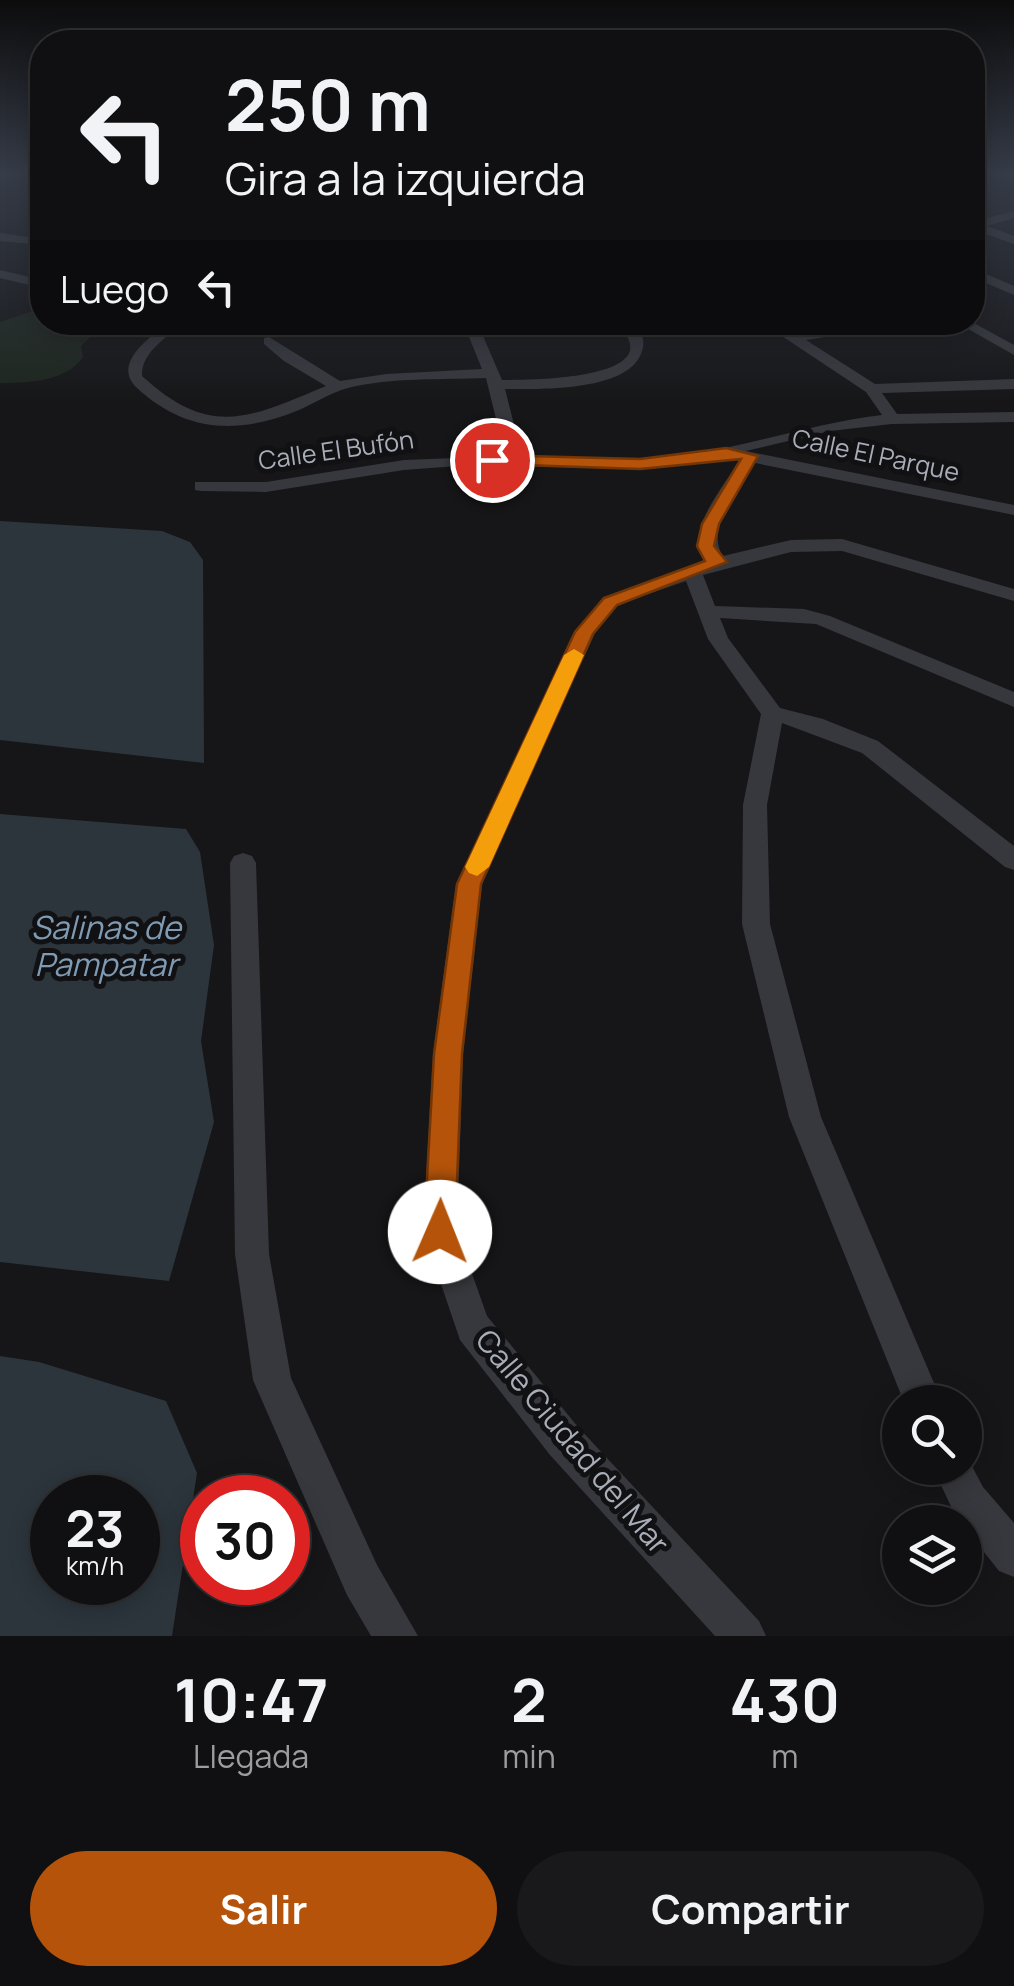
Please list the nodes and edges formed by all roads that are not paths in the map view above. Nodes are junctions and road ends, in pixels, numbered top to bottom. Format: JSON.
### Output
{"nodes":[{"id":1,"x":0,"y":274,"type":"edge"},
{"id":2,"x":985,"y":278,"type":"edge"},
{"id":3,"x":30,"y":281,"type":"edge"},
{"id":4,"x":1014,"y":291,"type":"edge"},
{"id":5,"x":1014,"y":330,"type":"edge"},
{"id":6,"x":162,"y":335,"type":"edge"},
{"id":7,"x":475,"y":335,"type":"edge"},
{"id":8,"x":635,"y":335,"type":"edge"},
{"id":9,"x":787,"y":335,"type":"edge"},
{"id":10,"x":815,"y":335,"type":"edge"},
{"id":11,"x":987,"y":336,"type":"joint"},
{"id":12,"x":792,"y":338,"type":"junction"},
{"id":13,"x":269,"y":341,"type":"dead end"},
{"id":14,"x":1014,"y":350,"type":"edge"},
{"id":15,"x":493,"y":379,"type":"junction"},
{"id":16,"x":1014,"y":384,"type":"edge"},
{"id":17,"x":338,"y":386,"type":"junction"},
{"id":18,"x":872,"y":389,"type":"junction"},
{"id":19,"x":1014,"y":417,"type":"edge"},
{"id":20,"x":892,"y":419,"type":"junction"},
{"id":21,"x":726,"y":453,"type":"junction"},
{"id":22,"x":750,"y":456,"type":"junction"},
{"id":23,"x":514,"y":459,"type":"junction"},
{"id":24,"x":200,"y":486,"type":"dead end"},
{"id":25,"x":1014,"y":510,"type":"edge"},
{"id":26,"x":705,"y":567,"type":"junction"},
{"id":27,"x":1014,"y":595,"type":"edge"},
{"id":28,"x":708,"y":612,"type":"junction"},
{"id":29,"x":1014,"y":700,"type":"edge"},
{"id":30,"x":772,"y":713,"type":"junction"},
{"id":31,"x":1014,"y":860,"type":"edge"},
{"id":32,"x":243,"y":863,"type":"dead end"},
{"id":33,"x":916,"y":1385,"type":"edge"},
{"id":34,"x":961,"y":1485,"type":"edge"},
{"id":35,"x":1014,"y":1556,"type":"edge"},
{"id":36,"x":396,"y":1636,"type":"edge"},
{"id":37,"x":744,"y":1636,"type":"edge"}],
"edges":[{"from":1,"to":3,"type":"street"},
{"from":2,"to":4,"type":"street"},
{"from":5,"to":11,"type":"street"},
{"from":6,"to":17,"type":"street"},
{"from":7,"to":15,"type":"street"},
{"from":8,"to":15,"type":"street"},
{"from":9,"to":12,"type":"street"},
{"from":10,"to":12,"type":"street"},
{"from":11,"to":14,"type":"street"},
{"from":12,"to":18,"type":"street"},
{"from":13,"to":17,"type":"street"},
{"from":15,"to":17,"type":"street"},
{"from":15,"to":23,"type":"street"},
{"from":16,"to":18,"type":"street"},
{"from":18,"to":20,"type":"street"},
{"from":19,"to":20,"type":"street","name":"Calle El Bufón"},
{"from":20,"to":21,"type":"street","name":"Calle El Bufón"},
{"from":21,"to":22,"type":"street","name":"Calle El Parque"},
{"from":21,"to":23,"type":"street","name":"Calle El Bufón"},
{"from":22,"to":25,"type":"street","name":"Calle El Parque"},
{"from":22,"to":26,"type":"street"},
{"from":23,"to":24,"type":"street","name":"Calle El Bufón"},
{"from":26,"to":27,"type":"street","name":"Calle Ciudad del Mar"},
{"from":26,"to":28,"type":"street"},
{"from":26,"to":37,"type":"street","name":"Calle Ciudad del Mar"},
{"from":28,"to":29,"type":"street"},
{"from":28,"to":30,"type":"street"},
{"from":30,"to":31,"type":"street"},
{"from":30,"to":33,"type":"street"},
{"from":32,"to":36,"type":"street"},
{"from":34,"to":35,"type":"street"}]}
